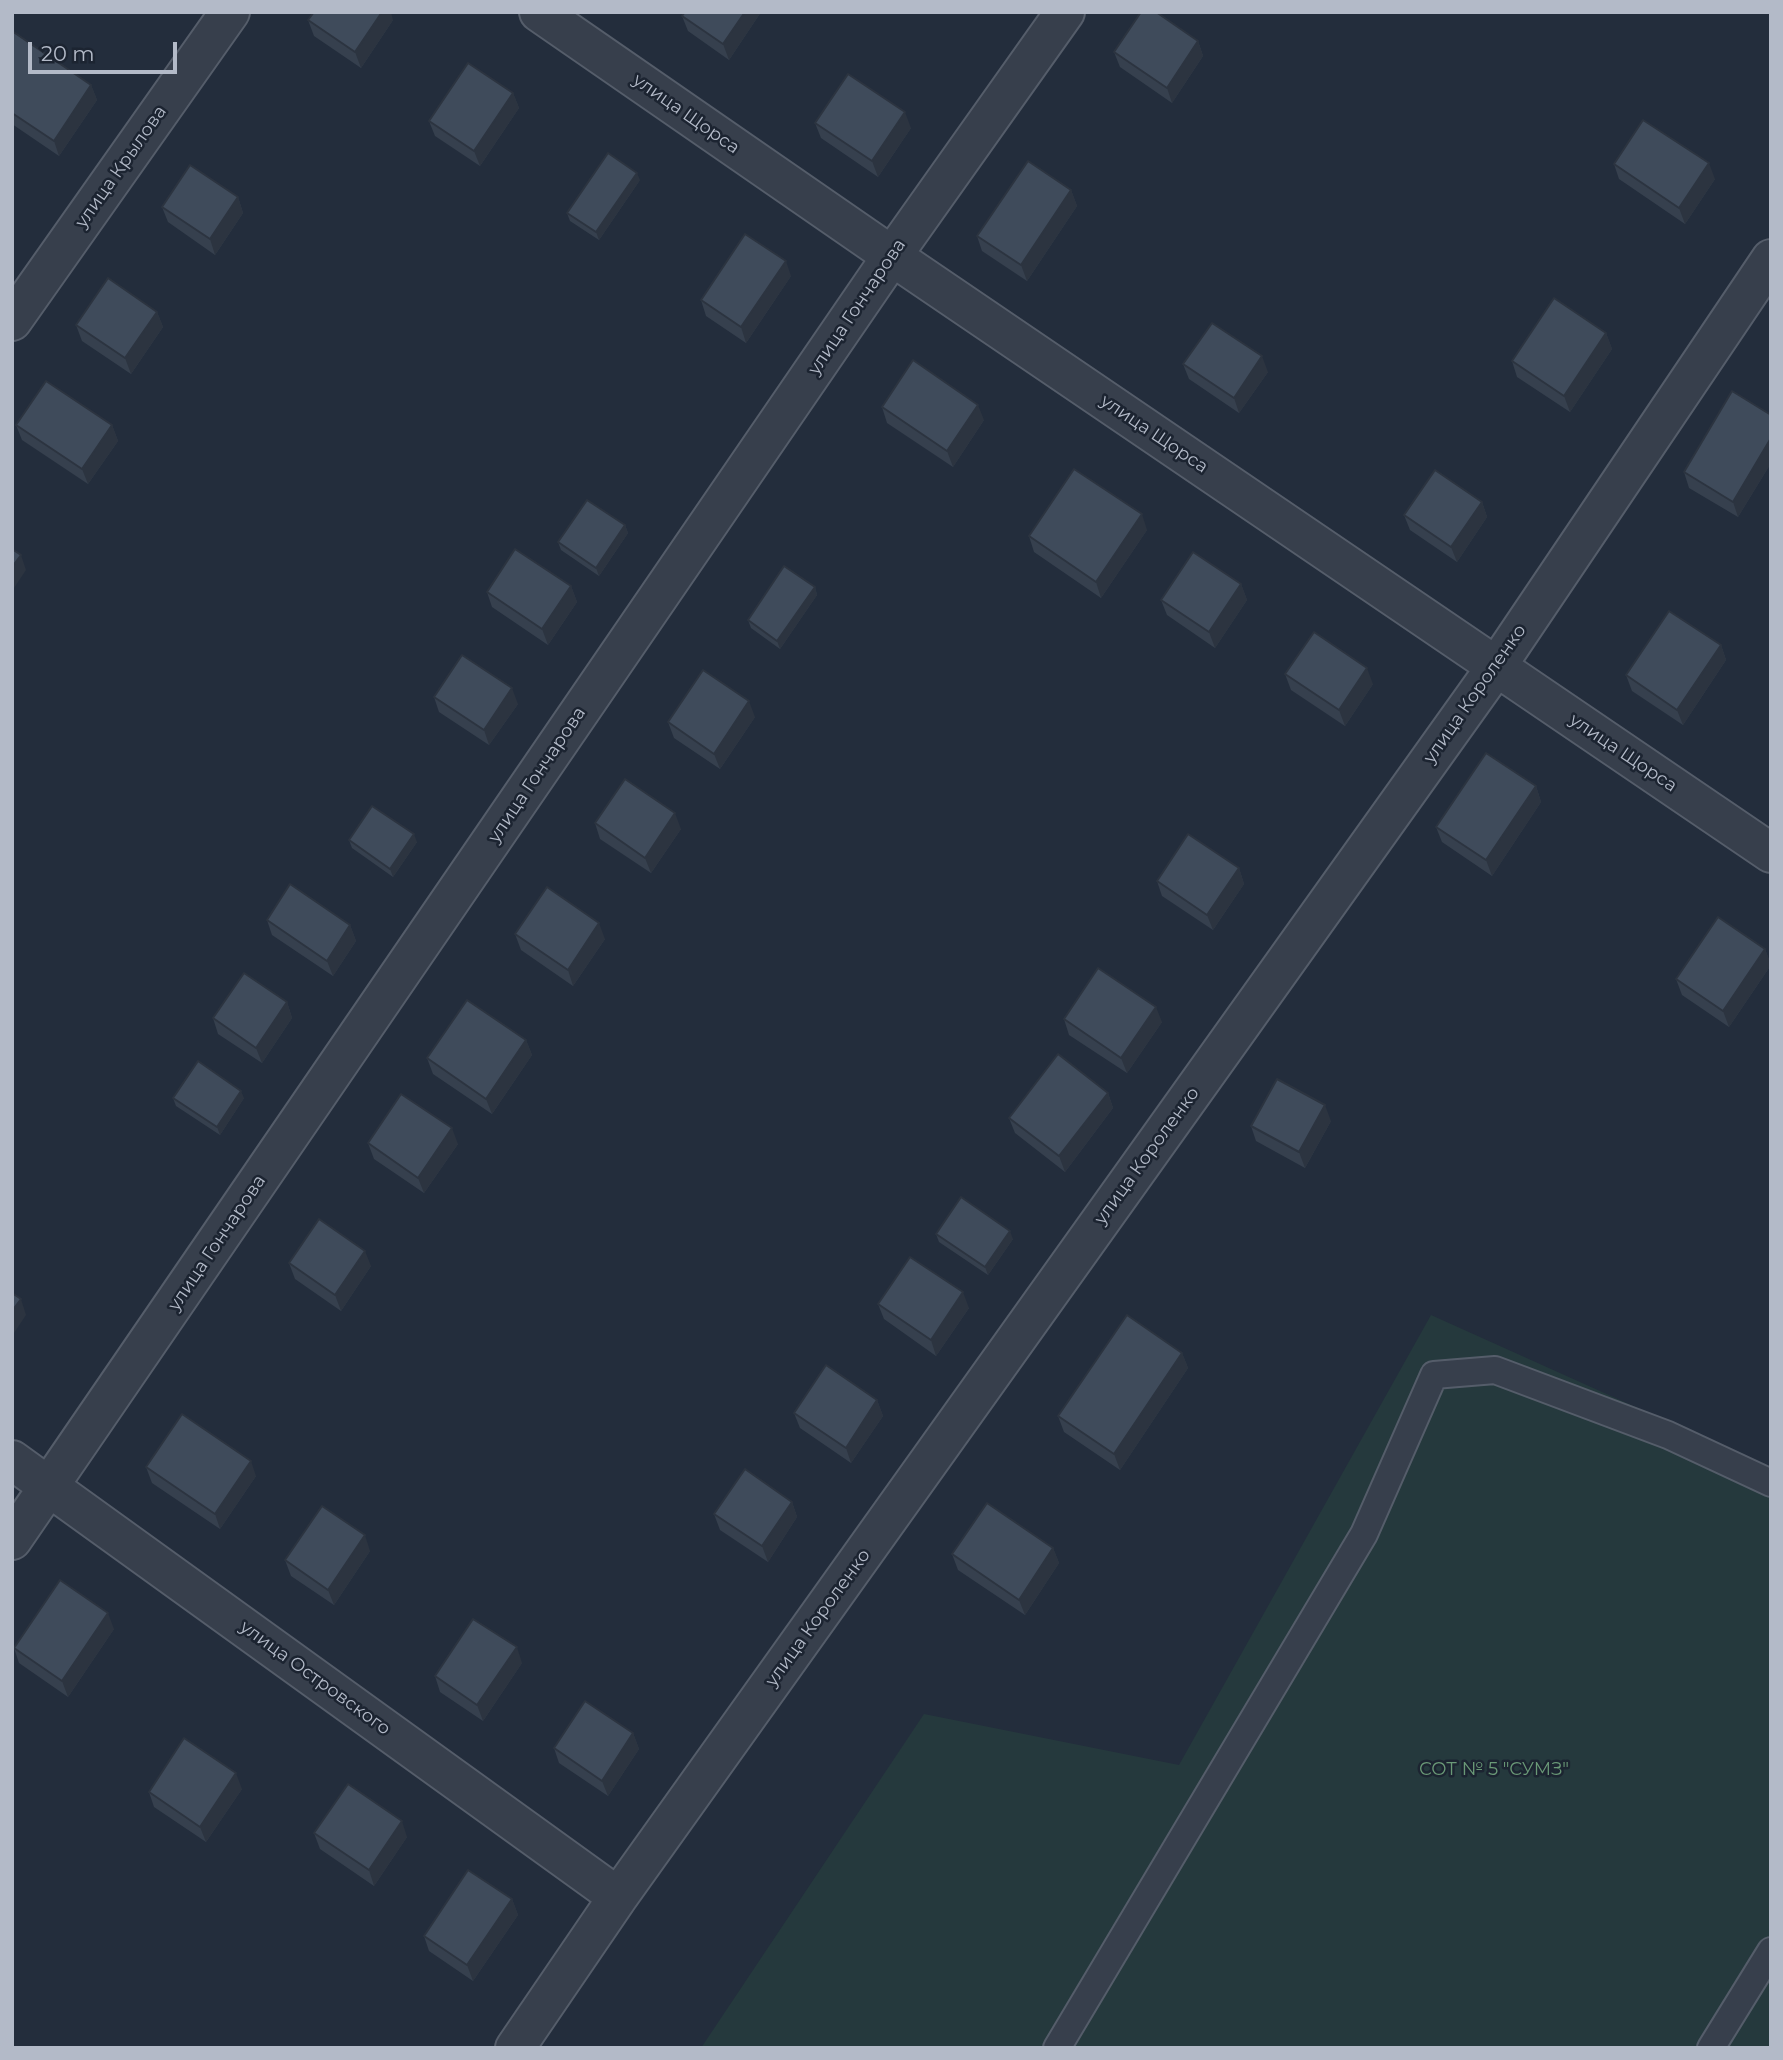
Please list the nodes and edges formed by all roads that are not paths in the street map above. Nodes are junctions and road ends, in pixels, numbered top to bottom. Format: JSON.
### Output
{"nodes":[{"id":1,"x":229,"y":12,"type":"edge"},
{"id":2,"x":539,"y":12,"type":"edge"},
{"id":3,"x":1065,"y":12,"type":"edge"},
{"id":4,"x":892,"y":256,"type":"junction"},
{"id":5,"x":1771,"y":259,"type":"edge"},
{"id":6,"x":12,"y":321,"type":"edge"},
{"id":7,"x":1496,"y":667,"type":"junction"},
{"id":8,"x":1771,"y":853,"type":"edge"},
{"id":9,"x":12,"y":1460,"type":"edge"},
{"id":10,"x":1771,"y":1483,"type":"edge"},
{"id":11,"x":50,"y":1487,"type":"junction"},
{"id":12,"x":12,"y":1540,"type":"edge"},
{"id":13,"x":618,"y":1897,"type":"junction"},
{"id":14,"x":1771,"y":1951,"type":"edge"},
{"id":15,"x":515,"y":2048,"type":"edge"},
{"id":16,"x":1057,"y":2048,"type":"edge"},
{"id":17,"x":1711,"y":2048,"type":"edge"}],
"edges":[{"from":1,"to":6,"type":"street","name":"улица Крылова"},
{"from":2,"to":4,"type":"street","name":"улица Щорса"},
{"from":3,"to":4,"type":"street","name":"улица Гончарова"},
{"from":4,"to":7,"type":"street","name":"улица Щорса"},
{"from":4,"to":11,"type":"street","name":"улица Гончарова"},
{"from":5,"to":7,"type":"street","name":"улица Короленко"},
{"from":7,"to":8,"type":"street","name":"улица Щорса"},
{"from":7,"to":13,"type":"street","name":"улица Короленко"},
{"from":9,"to":11,"type":"street","name":"улица Островского"},
{"from":10,"to":16,"type":"lane"},
{"from":11,"to":12,"type":"street","name":"улица Гончарова"},
{"from":11,"to":13,"type":"street","name":"улица Островского"},
{"from":13,"to":15,"type":"street","name":"улица Короленко"},
{"from":14,"to":17,"type":"lane"}]}
